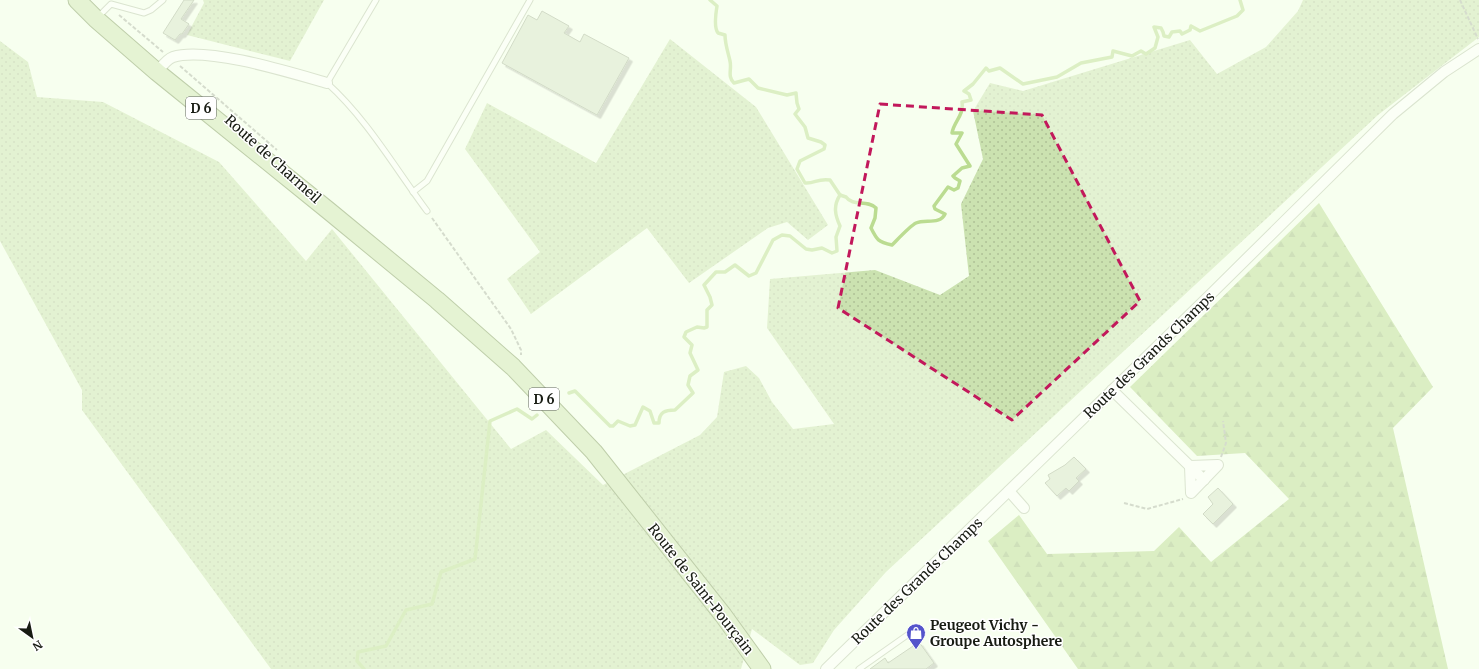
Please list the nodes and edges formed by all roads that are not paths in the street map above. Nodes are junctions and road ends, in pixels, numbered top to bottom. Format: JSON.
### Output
{"nodes":[{"id":1,"x":77,"y":0,"type":"edge"},
{"id":2,"x":88,"y":0,"type":"edge"},
{"id":3,"x":163,"y":0,"type":"edge"},
{"id":4,"x":376,"y":0,"type":"edge"},
{"id":5,"x":530,"y":0,"type":"edge"},
{"id":6,"x":103,"y":13,"type":"junction"},
{"id":7,"x":1479,"y":50,"type":"edge"},
{"id":8,"x":164,"y":64,"type":"junction"},
{"id":9,"x":327,"y":83,"type":"junction"},
{"id":10,"x":413,"y":192,"type":"junction"},
{"id":11,"x":427,"y":211,"type":"road end"},
{"id":12,"x":437,"y":300,"type":"joint"},
{"id":13,"x":1112,"y":390,"type":"junction"},
{"id":14,"x":1190,"y":466,"type":"junction"},
{"id":15,"x":1204,"y":480,"type":"junction"},
{"id":16,"x":1009,"y":491,"type":"junction"},
{"id":17,"x":1024,"y":508,"type":"dead end"},
{"id":18,"x":639,"y":510,"type":"junction"},
{"id":19,"x":913,"y":631,"type":"dead end"},
{"id":20,"x":748,"y":669,"type":"edge"},
{"id":21,"x":762,"y":669,"type":"edge"},
{"id":22,"x":826,"y":669,"type":"edge"},
{"id":23,"x":859,"y":669,"type":"edge"}],
"edges":[{"from":1,"to":6,"type":"main road","name":"Route de Charmeil","number":"D 6"},
{"from":2,"to":6,"type":"main road","name":"Route de Charmeil","number":"D 6"},
{"from":3,"to":6,"type":"lane"},
{"from":4,"to":9,"type":"lane"},
{"from":5,"to":10,"type":"lane"},
{"from":6,"to":8,"type":"main road","name":"Route de Charmeil","number":"D 6"},
{"from":7,"to":13,"type":"street","name":"Route des Grands Champs"},
{"from":8,"to":9,"type":"street"},
{"from":8,"to":12,"type":"main road","name":"Route de Charmeil","number":"D 6"},
{"from":9,"to":10,"type":"lane"},
{"from":10,"to":11,"type":"lane"},
{"from":12,"to":18,"type":"main road","name":"Route de Saint-Pourçain","number":"D 6"},
{"from":13,"to":14,"type":"street"},
{"from":13,"to":16,"type":"street","name":"Route des Grands Champs"},
{"from":14,"to":15,"type":"street"},
{"from":14,"to":15,"type":"street"},
{"from":14,"to":15,"type":"street"},
{"from":16,"to":17,"type":"street"},
{"from":16,"to":22,"type":"street","name":"Route des Grands Champs"},
{"from":18,"to":20,"type":"main road","name":"Route de Saint-Pourçain","number":"D 6"},
{"from":18,"to":21,"type":"main road","name":"Route de Saint-Pourçain","number":"D 6"},
{"from":19,"to":23,"type":"lane"}]}
